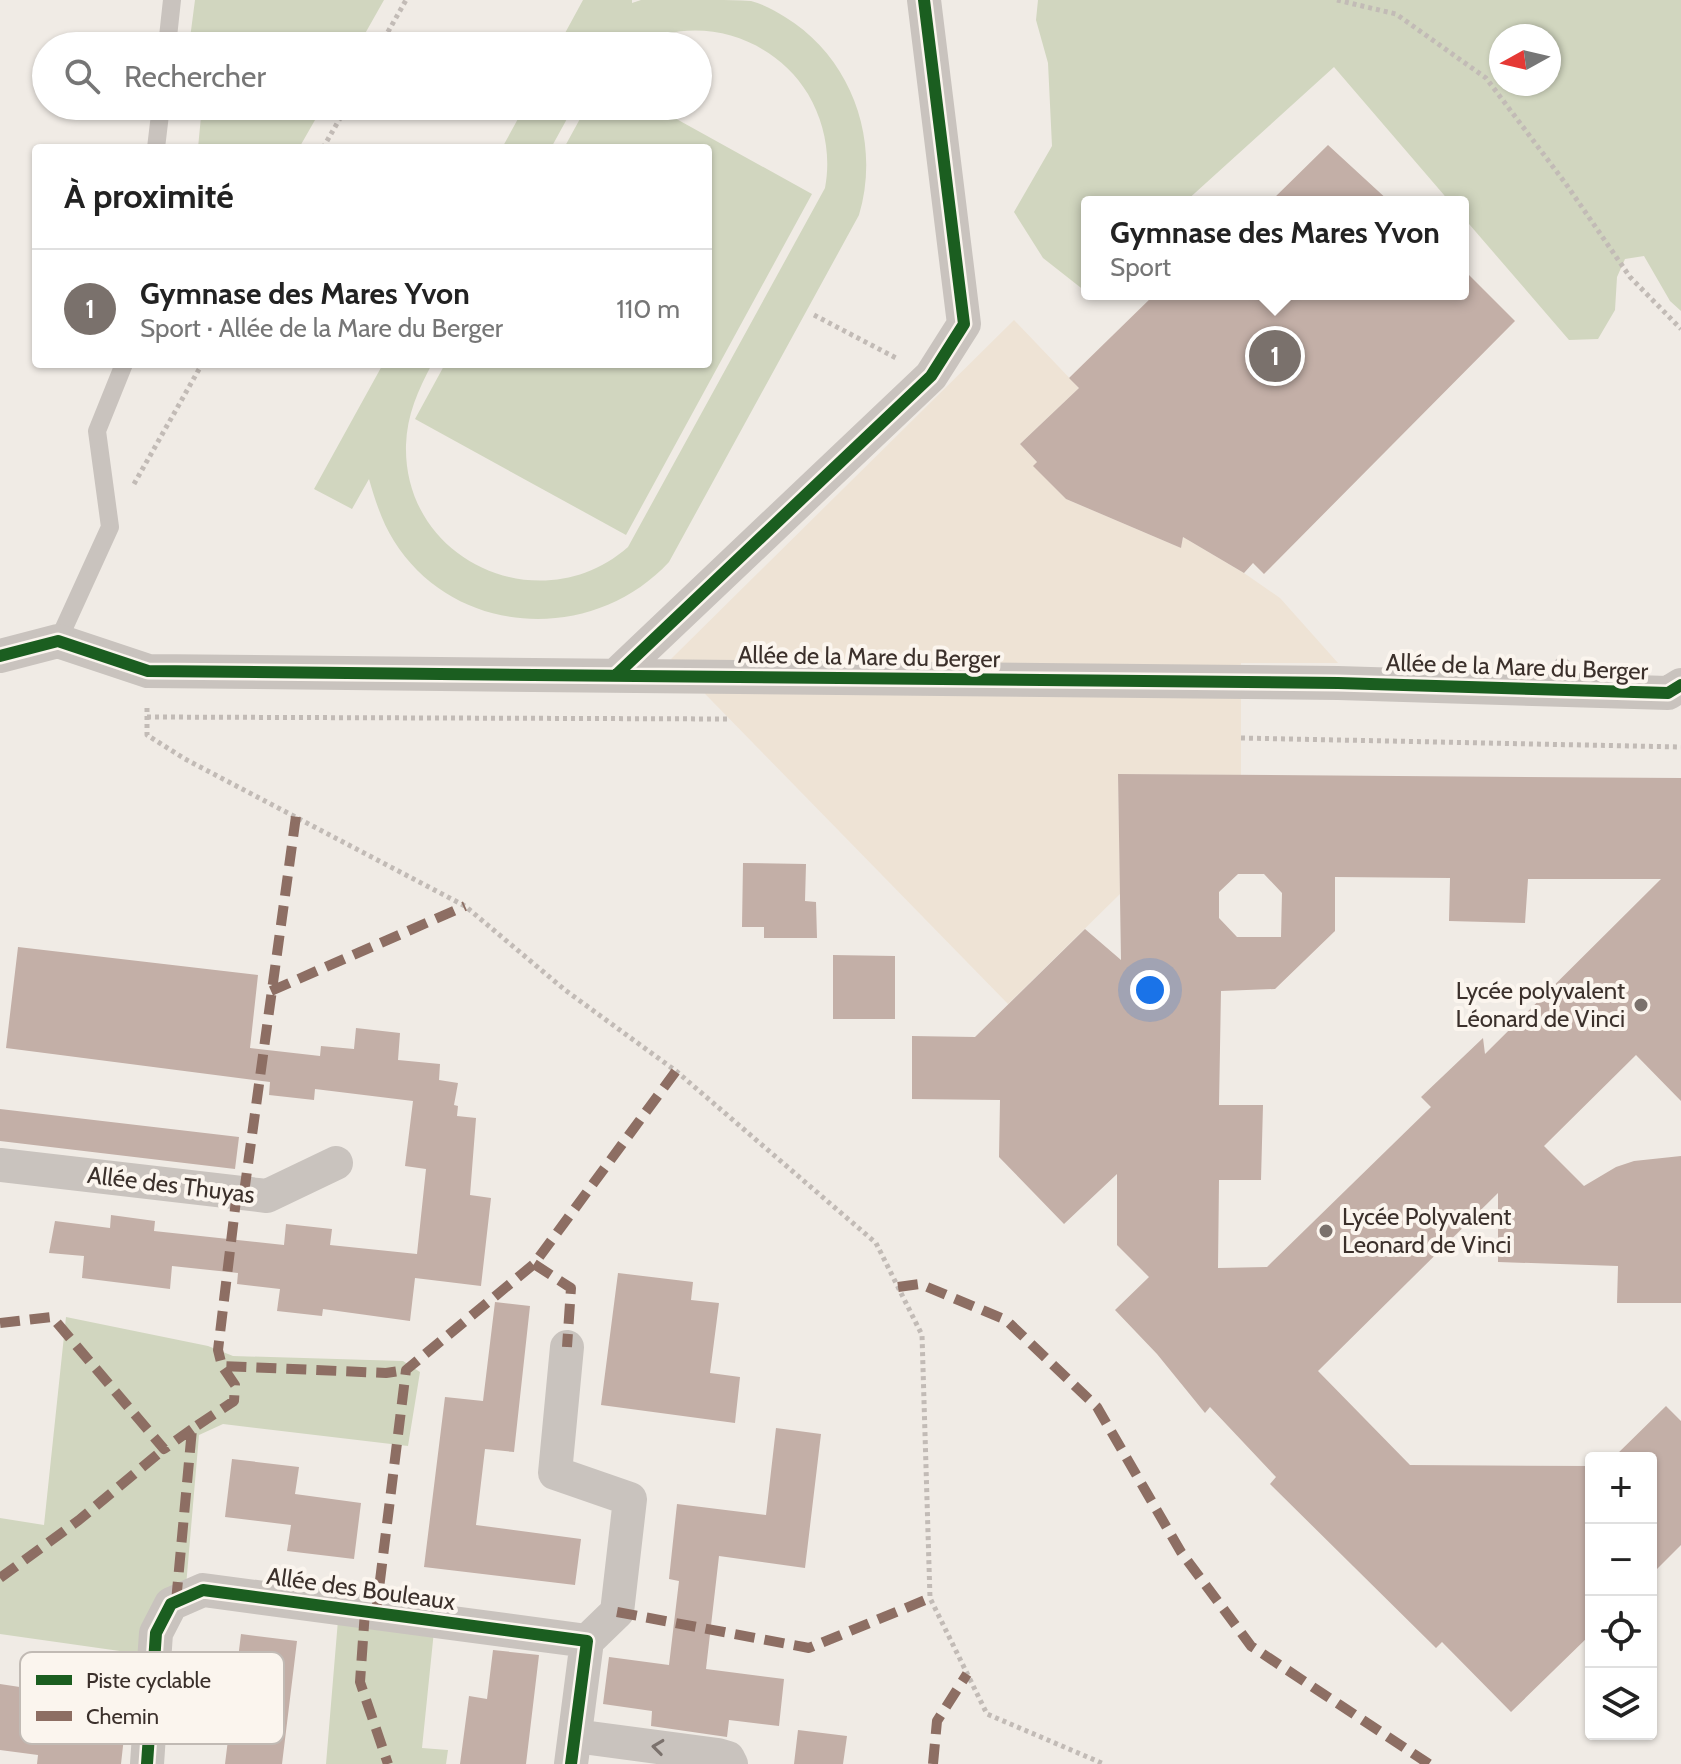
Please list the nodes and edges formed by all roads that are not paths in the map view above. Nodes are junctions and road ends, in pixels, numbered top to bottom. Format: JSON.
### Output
{"nodes":[{"id":1,"x":172,"y":0,"type":"edge"},
{"id":2,"x":924,"y":0,"type":"edge"},
{"id":3,"x":169,"y":32,"type":"edge"},
{"id":4,"x":159,"y":120,"type":"edge"},
{"id":5,"x":156,"y":144,"type":"edge"},
{"id":6,"x":122,"y":368,"type":"edge"},
{"id":7,"x":58,"y":641,"type":"junction"},
{"id":8,"x":0,"y":656,"type":"edge"},
{"id":9,"x":615,"y":676,"type":"junction"},
{"id":10,"x":1681,"y":685,"type":"edge"},
{"id":11,"x":336,"y":1163,"type":"dead end"},
{"id":12,"x":0,"y":1165,"type":"edge"},
{"id":13,"x":567,"y":1347,"type":"dead end"},
{"id":14,"x":587,"y":1641,"type":"junction"},
{"id":15,"x":155,"y":1652,"type":"edge"},
{"id":16,"x":148,"y":1744,"type":"edge"},
{"id":17,"x":573,"y":1750,"type":"edge"},
{"id":18,"x":147,"y":1764,"type":"edge"},
{"id":19,"x":731,"y":1764,"type":"edge"}],
"edges":[{"from":1,"to":3,"type":"lane"},
{"from":2,"to":9,"type":"street"},
{"from":4,"to":5,"type":"lane"},
{"from":6,"to":7,"type":"lane"},
{"from":7,"to":8,"type":"street"},
{"from":7,"to":9,"type":"street","name":"Allée de la Mare du Berger"},
{"from":9,"to":10,"type":"street","name":"Allée de la Mare du Berger"},
{"from":11,"to":12,"type":"street","name":"Allée des Thuyas"},
{"from":13,"to":14,"type":"street"},
{"from":14,"to":15,"type":"street","name":"Allée des Bouleaux"},
{"from":14,"to":17,"type":"street"},
{"from":16,"to":18,"type":"street","name":"Allée des Bouleaux"},
{"from":19,"to":17,"type":"street","one_way":true}]}
